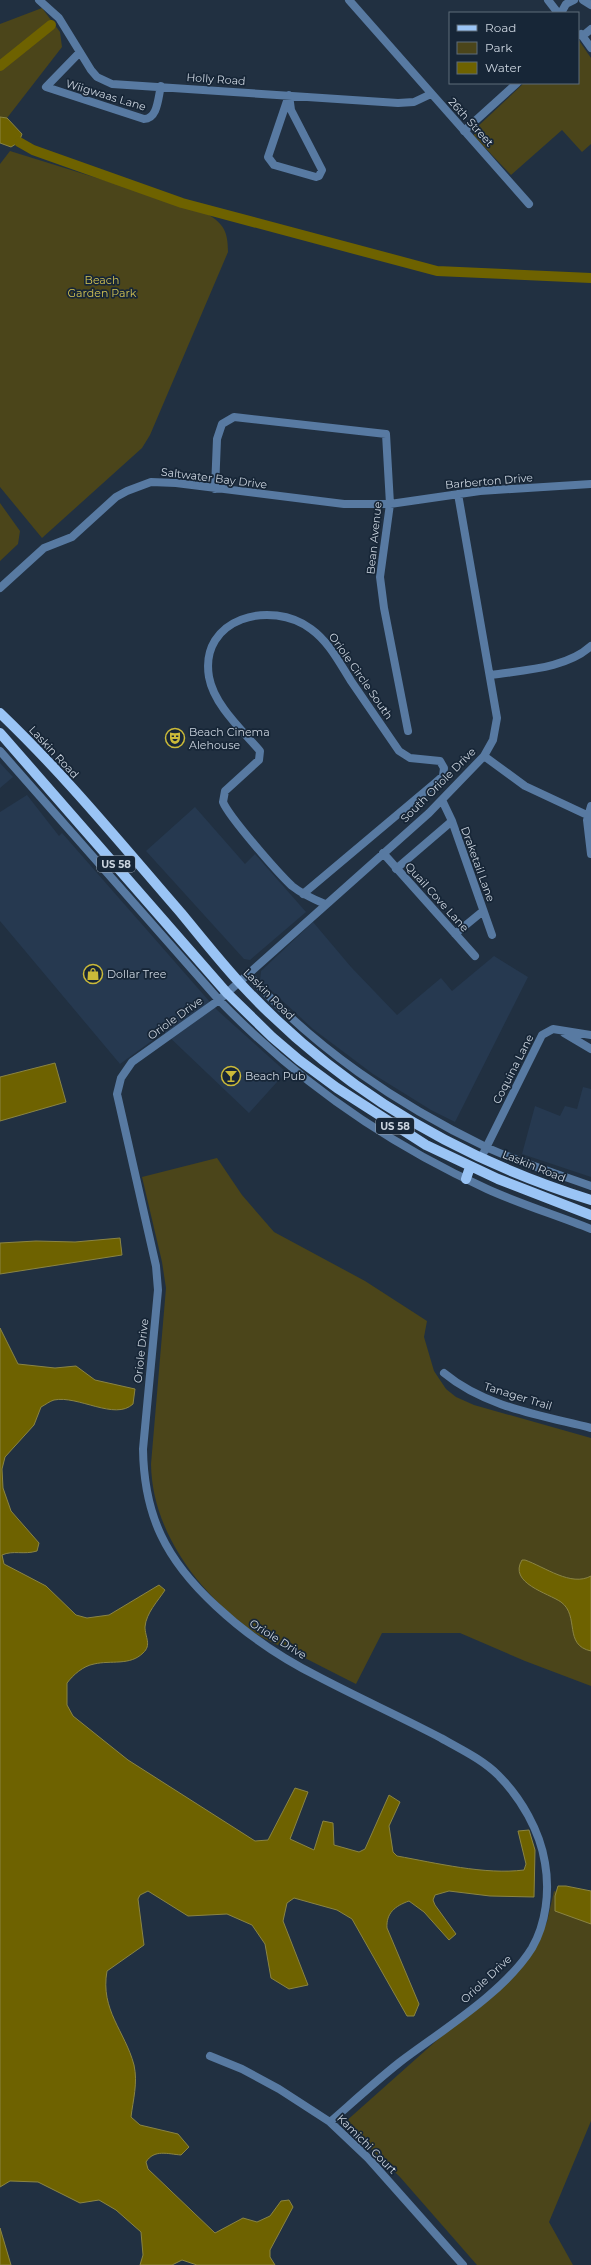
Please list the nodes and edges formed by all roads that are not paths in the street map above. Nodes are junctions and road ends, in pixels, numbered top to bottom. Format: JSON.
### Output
{"nodes":[{"id":1,"x":40,"y":0,"type":"edge"},
{"id":2,"x":349,"y":0,"type":"edge"},
{"id":3,"x":548,"y":0,"type":"edge"},
{"id":4,"x":574,"y":0,"type":"edge"},
{"id":5,"x":583,"y":0,"type":"edge"},
{"id":6,"x":591,"y":6,"type":"edge"},
{"id":7,"x":559,"y":12,"type":"edge"},
{"id":8,"x":561,"y":12,"type":"edge"},
{"id":9,"x":591,"y":29,"type":"edge"},
{"id":10,"x":591,"y":33,"type":"edge"},
{"id":11,"x":579,"y":35,"type":"edge"},
{"id":12,"x":591,"y":44,"type":"edge"},
{"id":13,"x":591,"y":48,"type":"edge"},
{"id":14,"x":80,"y":52,"type":"junction"},
{"id":15,"x":516,"y":84,"type":"edge"},
{"id":16,"x":161,"y":86,"type":"junction"},
{"id":17,"x":431,"y":94,"type":"junction"},
{"id":18,"x":289,"y":95,"type":"junction"},
{"id":19,"x":464,"y":131,"type":"junction"},
{"id":20,"x":529,"y":204,"type":"dead end"},
{"id":21,"x":591,"y":484,"type":"edge"},
{"id":22,"x":214,"y":489,"type":"junction"},
{"id":23,"x":458,"y":494,"type":"junction"},
{"id":24,"x":390,"y":504,"type":"junction"},
{"id":25,"x":0,"y":588,"type":"edge"},
{"id":26,"x":591,"y":646,"type":"edge"},
{"id":27,"x":491,"y":675,"type":"junction"},
{"id":28,"x":0,"y":713,"type":"edge"},
{"id":29,"x":408,"y":731,"type":"dead end"},
{"id":30,"x":0,"y":733,"type":"edge"},
{"id":31,"x":0,"y":751,"type":"edge"},
{"id":32,"x":484,"y":756,"type":"junction"},
{"id":33,"x":75,"y":792,"type":"junction"},
{"id":34,"x":442,"y":800,"type":"junction"},
{"id":35,"x":63,"y":803,"type":"junction"},
{"id":36,"x":591,"y":806,"type":"edge"},
{"id":37,"x":53,"y":812,"type":"junction"},
{"id":38,"x":587,"y":815,"type":"junction"},
{"id":39,"x":452,"y":822,"type":"junction"},
{"id":40,"x":383,"y":853,"type":"junction"},
{"id":41,"x":591,"y":854,"type":"edge"},
{"id":42,"x":396,"y":869,"type":"junction"},
{"id":43,"x":303,"y":894,"type":"junction"},
{"id":44,"x":325,"y":904,"type":"junction"},
{"id":45,"x":484,"y":911,"type":"junction"},
{"id":46,"x":455,"y":934,"type":"junction"},
{"id":47,"x":492,"y":935,"type":"dead end"},
{"id":48,"x":475,"y":956,"type":"dead end"},
{"id":49,"x":248,"y":974,"type":"junction"},
{"id":50,"x":239,"y":982,"type":"junction"},
{"id":51,"x":227,"y":993,"type":"junction"},
{"id":52,"x":218,"y":1000,"type":"junction"},
{"id":53,"x":558,"y":1030,"type":"junction"},
{"id":54,"x":591,"y":1035,"type":"edge"},
{"id":55,"x":591,"y":1049,"type":"edge"},
{"id":56,"x":486,"y":1147,"type":"junction"},
{"id":57,"x":481,"y":1158,"type":"junction"},
{"id":58,"x":470,"y":1167,"type":"junction"},
{"id":59,"x":466,"y":1179,"type":"junction"},
{"id":60,"x":591,"y":1186,"type":"edge"},
{"id":61,"x":591,"y":1200,"type":"edge"},
{"id":62,"x":591,"y":1215,"type":"edge"},
{"id":63,"x":591,"y":1229,"type":"edge"},
{"id":64,"x":444,"y":1373,"type":"dead end"},
{"id":65,"x":591,"y":1428,"type":"edge"},
{"id":66,"x":210,"y":2056,"type":"dead end"},
{"id":67,"x":330,"y":2122,"type":"junction"},
{"id":68,"x":463,"y":2265,"type":"edge"}],
"edges":[{"from":1,"to":14,"type":"street","name":"Holly Road"},
{"from":2,"to":17,"type":"street","name":"26th Street"},
{"from":3,"to":7,"type":"street"},
{"from":4,"to":8,"type":"street"},
{"from":5,"to":6,"type":"street"},
{"from":9,"to":11,"type":"street"},
{"from":10,"to":12,"type":"street"},
{"from":11,"to":13,"type":"street"},
{"from":14,"to":16,"type":"street","name":"Holly Road"},
{"from":14,"to":16,"type":"street","name":"Wiigwaas Lane"},
{"from":15,"to":19,"type":"street"},
{"from":16,"to":18,"type":"street","name":"Holly Road"},
{"from":17,"to":18,"type":"street","name":"Holly Road"},
{"from":17,"to":19,"type":"street","name":"26th Street"},
{"from":18,"to":18,"type":"street"},
{"from":19,"to":20,"type":"street","name":"26th Street"},
{"from":21,"to":23,"type":"street","name":"Barberton Drive"},
{"from":22,"to":24,"type":"street","name":"Saltwater Bay Drive"},
{"from":22,"to":24,"type":"street","name":"Bean Avenue"},
{"from":22,"to":25,"type":"street","name":"Saltwater Bay Drive"},
{"from":23,"to":24,"type":"street","name":"Barberton Drive"},
{"from":23,"to":27,"type":"street","name":"South Oriole Drive"},
{"from":24,"to":29,"type":"street","name":"Bean Avenue"},
{"from":26,"to":27,"type":"street"},
{"from":27,"to":32,"type":"street","name":"South Oriole Drive"},
{"from":28,"to":33,"type":"main road","name":"Laskin Road","number":"US 58"},
{"from":30,"to":35,"type":"main road","number":"US 58"},
{"from":31,"to":37,"type":"street"},
{"from":32,"to":34,"type":"street","name":"South Oriole Drive"},
{"from":32,"to":38,"type":"street"},
{"from":33,"to":35,"type":"main road"},
{"from":33,"to":50,"type":"main road","name":"Laskin Road","number":"US 58"},
{"from":34,"to":39,"type":"street","name":"Draketail Lane"},
{"from":34,"to":40,"type":"street","name":"South Oriole Drive"},
{"from":35,"to":37,"type":"street"},
{"from":35,"to":51,"type":"main road","number":"US 58"},
{"from":36,"to":38,"type":"street"},
{"from":37,"to":52,"type":"street"},
{"from":38,"to":41,"type":"street"},
{"from":39,"to":42,"type":"street"},
{"from":39,"to":45,"type":"street","name":"Draketail Lane"},
{"from":40,"to":42,"type":"street","name":"Quail Cove Lane"},
{"from":40,"to":44,"type":"street","name":"South Oriole Drive"},
{"from":42,"to":46,"type":"street","name":"Quail Cove Lane"},
{"from":43,"to":43,"type":"street","name":"Oriole Circle South"},
{"from":43,"to":44,"type":"street","name":"Oriole Circle South"},
{"from":44,"to":49,"type":"street","name":"South Oriole Drive"},
{"from":45,"to":46,"type":"street"},
{"from":45,"to":47,"type":"street","name":"Draketail Lane"},
{"from":46,"to":48,"type":"street","name":"Quail Cove Lane"},
{"from":49,"to":50,"type":"street","name":"South Oriole Drive"},
{"from":49,"to":56,"type":"street","name":"Laskin Road"},
{"from":50,"to":51,"type":"street","name":"South Oriole Drive"},
{"from":50,"to":57,"type":"main road","name":"Laskin Road","number":"US 58"},
{"from":51,"to":52,"type":"street","name":"Oriole Drive"},
{"from":51,"to":58,"type":"main road","number":"US 58"},
{"from":52,"to":59,"type":"street"},
{"from":52,"to":67,"type":"street","name":"Oriole Drive"},
{"from":53,"to":54,"type":"street"},
{"from":53,"to":55,"type":"street"},
{"from":53,"to":56,"type":"street","name":"Coquina Lane"},
{"from":56,"to":57,"type":"street","name":"Coquina Lane"},
{"from":56,"to":60,"type":"street","name":"Laskin Road"},
{"from":57,"to":61,"type":"main road","name":"Laskin Road","number":"US 58"},
{"from":58,"to":59,"type":"main road"},
{"from":58,"to":62,"type":"main road","number":"US 58"},
{"from":59,"to":63,"type":"street"},
{"from":64,"to":65,"type":"street","name":"Tanager Trail"},
{"from":66,"to":67,"type":"street","name":"Kamichi Court"},
{"from":67,"to":68,"type":"street","name":"Kamichi Court"}]}
